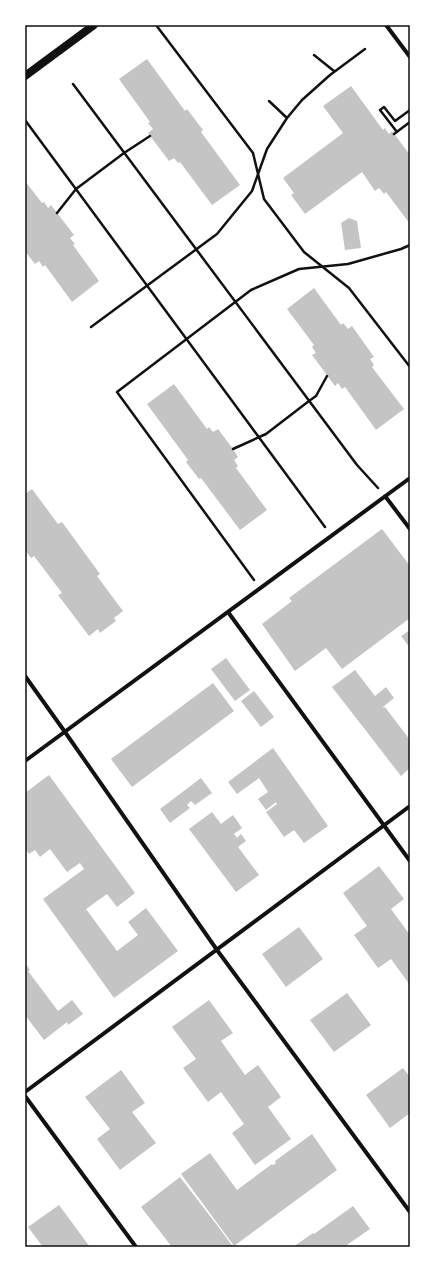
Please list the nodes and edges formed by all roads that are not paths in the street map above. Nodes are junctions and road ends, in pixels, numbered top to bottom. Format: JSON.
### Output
{"nodes":[{"id":1,"x":94,"y":25,"type":"edge"},
{"id":2,"x":386,"y":25,"type":"edge"},
{"id":3,"x":410,"y":57,"type":"edge"},
{"id":4,"x":25,"y":76,"type":"edge"},
{"id":5,"x":410,"y":478,"type":"edge"},
{"id":6,"x":385,"y":496,"type":"junction"},
{"id":7,"x":410,"y":529,"type":"edge"},
{"id":8,"x":228,"y":612,"type":"junction"},
{"id":9,"x":25,"y":676,"type":"edge"},
{"id":10,"x":65,"y":732,"type":"junction"},
{"id":11,"x":25,"y":761,"type":"edge"},
{"id":12,"x":410,"y":806,"type":"edge"},
{"id":13,"x":384,"y":826,"type":"junction"},
{"id":14,"x":410,"y":861,"type":"edge"},
{"id":15,"x":216,"y":950,"type":"junction"},
{"id":16,"x":25,"y":1092,"type":"edge"},
{"id":17,"x":25,"y":1096,"type":"edge"},
{"id":18,"x":410,"y":1212,"type":"edge"},
{"id":19,"x":136,"y":1247,"type":"edge"}],
"edges":[{"from":1,"to":4,"type":"main road"},
{"from":2,"to":3,"type":"street"},
{"from":5,"to":6,"type":"street"},
{"from":6,"to":7,"type":"street"},
{"from":6,"to":8,"type":"street"},
{"from":8,"to":10,"type":"street"},
{"from":8,"to":13,"type":"street"},
{"from":9,"to":10,"type":"street"},
{"from":10,"to":11,"type":"street"},
{"from":10,"to":15,"type":"street"},
{"from":12,"to":13,"type":"street"},
{"from":13,"to":14,"type":"street"},
{"from":13,"to":15,"type":"street"},
{"from":15,"to":16,"type":"street"},
{"from":15,"to":18,"type":"street"},
{"from":17,"to":19,"type":"street"}]}
